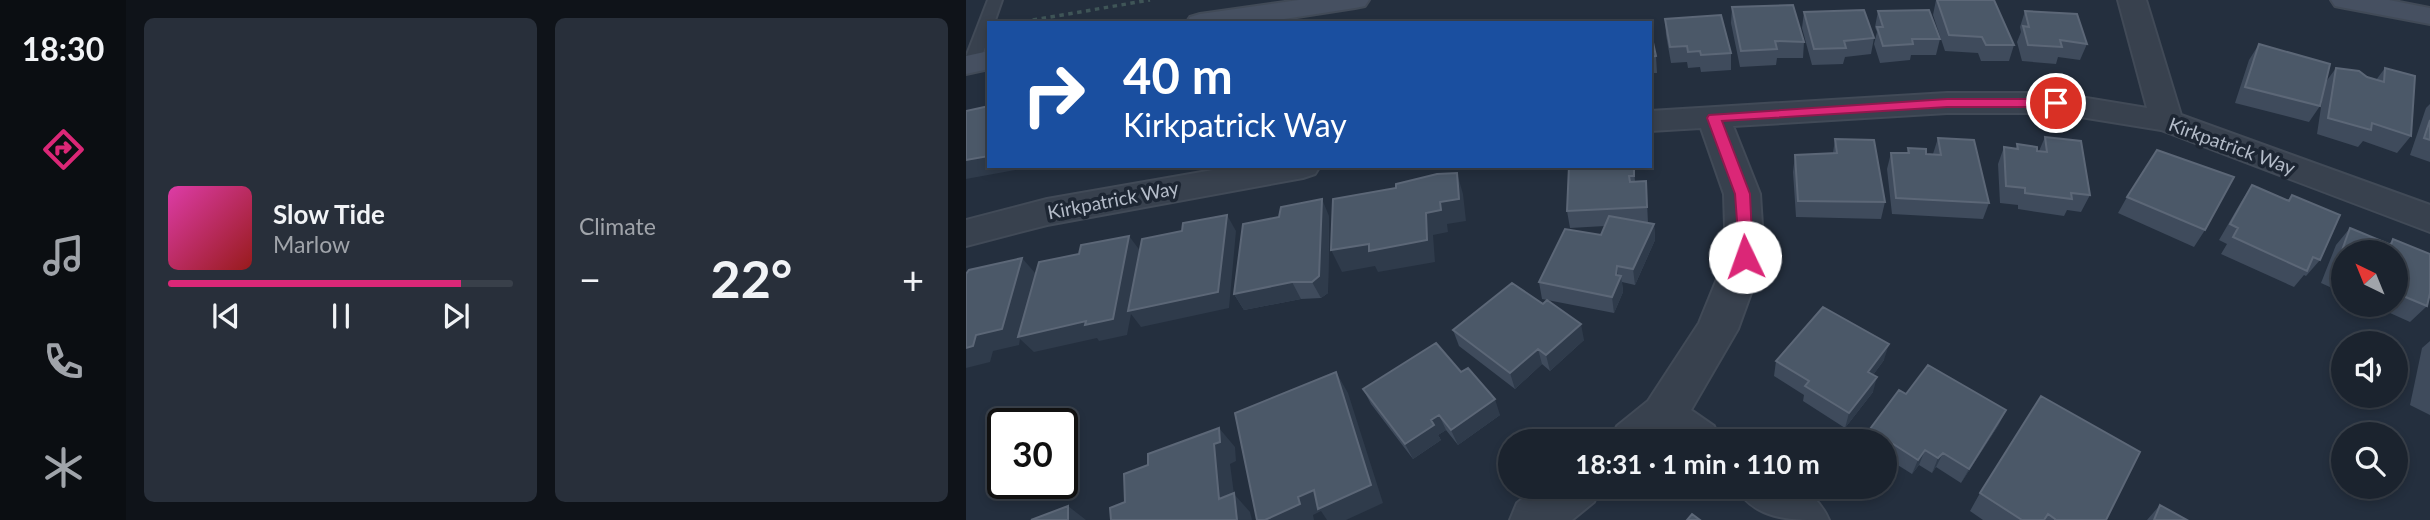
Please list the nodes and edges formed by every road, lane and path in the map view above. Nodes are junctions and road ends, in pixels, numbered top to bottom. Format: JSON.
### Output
{"nodes":[{"id":1,"x":995,"y":0,"type":"edge"},
{"id":2,"x":1150,"y":0,"type":"edge"},
{"id":3,"x":1355,"y":0,"type":"edge"},
{"id":4,"x":2132,"y":0,"type":"edge"},
{"id":5,"x":2345,"y":0,"type":"edge"},
{"id":6,"x":1301,"y":4,"type":"edge"},
{"id":7,"x":2430,"y":16,"type":"edge"},
{"id":8,"x":988,"y":21,"type":"edge"},
{"id":9,"x":1026,"y":21,"type":"edge"},
{"id":10,"x":1211,"y":21,"type":"edge"},
{"id":11,"x":987,"y":25,"type":"edge"},
{"id":12,"x":975,"y":63,"type":"edge"},
{"id":13,"x":1714,"y":118,"type":"junction"},
{"id":14,"x":1652,"y":121,"type":"edge"},
{"id":15,"x":2167,"y":121,"type":"junction"},
{"id":16,"x":1292,"y":168,"type":"edge"},
{"id":17,"x":2430,"y":219,"type":"edge"},
{"id":18,"x":966,"y":233,"type":"edge"},
{"id":19,"x":1667,"y":429,"type":"edge"},
{"id":20,"x":1561,"y":499,"type":"edge"},
{"id":21,"x":1776,"y":499,"type":"edge"},
{"id":22,"x":1535,"y":520,"type":"edge"},
{"id":23,"x":1804,"y":520,"type":"edge"}],
"edges":[{"from":1,"to":8,"type":"lane"},
{"from":2,"to":9,"type":"path"},
{"from":3,"to":6,"type":"street"},
{"from":4,"to":15,"type":"street"},
{"from":5,"to":7,"type":"street"},
{"from":6,"to":10,"type":"street"},
{"from":11,"to":12,"type":"lane"},
{"from":13,"to":14,"type":"street","name":"Kirkpatrick Way"},
{"from":13,"to":15,"type":"street","name":"Kirkpatrick Way"},
{"from":13,"to":19,"type":"street"},
{"from":15,"to":17,"type":"street","name":"Kirkpatrick Way"},
{"from":16,"to":18,"type":"street","name":"Kirkpatrick Way"},
{"from":20,"to":22,"type":"street"},
{"from":21,"to":23,"type":"street"}]}
